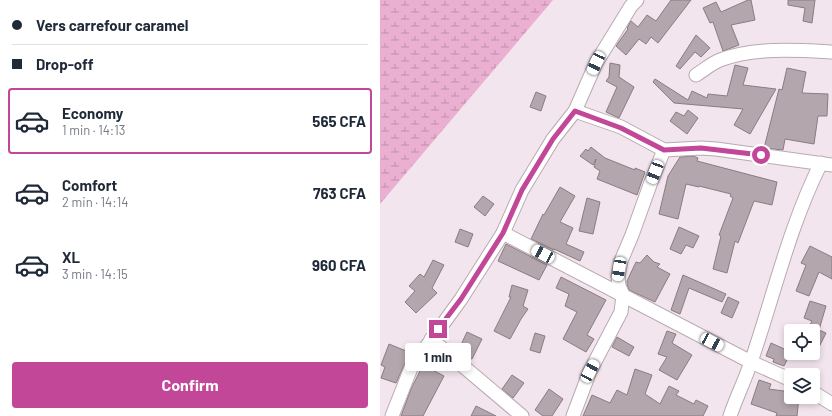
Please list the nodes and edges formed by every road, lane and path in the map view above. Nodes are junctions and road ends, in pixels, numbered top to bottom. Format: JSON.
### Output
{"nodes":[{"id":1,"x":637,"y":0,"type":"edge"},
{"id":2,"x":832,"y":52,"type":"edge"},
{"id":3,"x":696,"y":74,"type":"dead end"},
{"id":4,"x":575,"y":111,"type":"junction"},
{"id":5,"x":664,"y":150,"type":"junction"},
{"id":6,"x":826,"y":164,"type":"edge"},
{"id":7,"x":503,"y":233,"type":"junction"},
{"id":8,"x":623,"y":295,"type":"junction"},
{"id":9,"x":431,"y":339,"type":"junction"},
{"id":10,"x":751,"y":362,"type":"junction"},
{"id":11,"x":784,"y":377,"type":"edge"},
{"id":12,"x":820,"y":396,"type":"edge"},
{"id":13,"x":832,"y":404,"type":"edge"},
{"id":14,"x":392,"y":416,"type":"edge"},
{"id":15,"x":522,"y":416,"type":"edge"},
{"id":16,"x":573,"y":416,"type":"edge"},
{"id":17,"x":730,"y":416,"type":"edge"}],
"edges":[{"from":1,"to":4,"type":"street"},
{"from":2,"to":3,"type":"street"},
{"from":4,"to":5,"type":"street"},
{"from":4,"to":7,"type":"street"},
{"from":5,"to":6,"type":"street"},
{"from":5,"to":8,"type":"street"},
{"from":6,"to":10,"type":"street"},
{"from":7,"to":8,"type":"street"},
{"from":7,"to":9,"type":"street"},
{"from":8,"to":10,"type":"street"},
{"from":8,"to":16,"type":"street"},
{"from":9,"to":14,"type":"street"},
{"from":9,"to":15,"type":"street"},
{"from":10,"to":11,"type":"street"},
{"from":10,"to":17,"type":"street"},
{"from":12,"to":13,"type":"street"}]}
